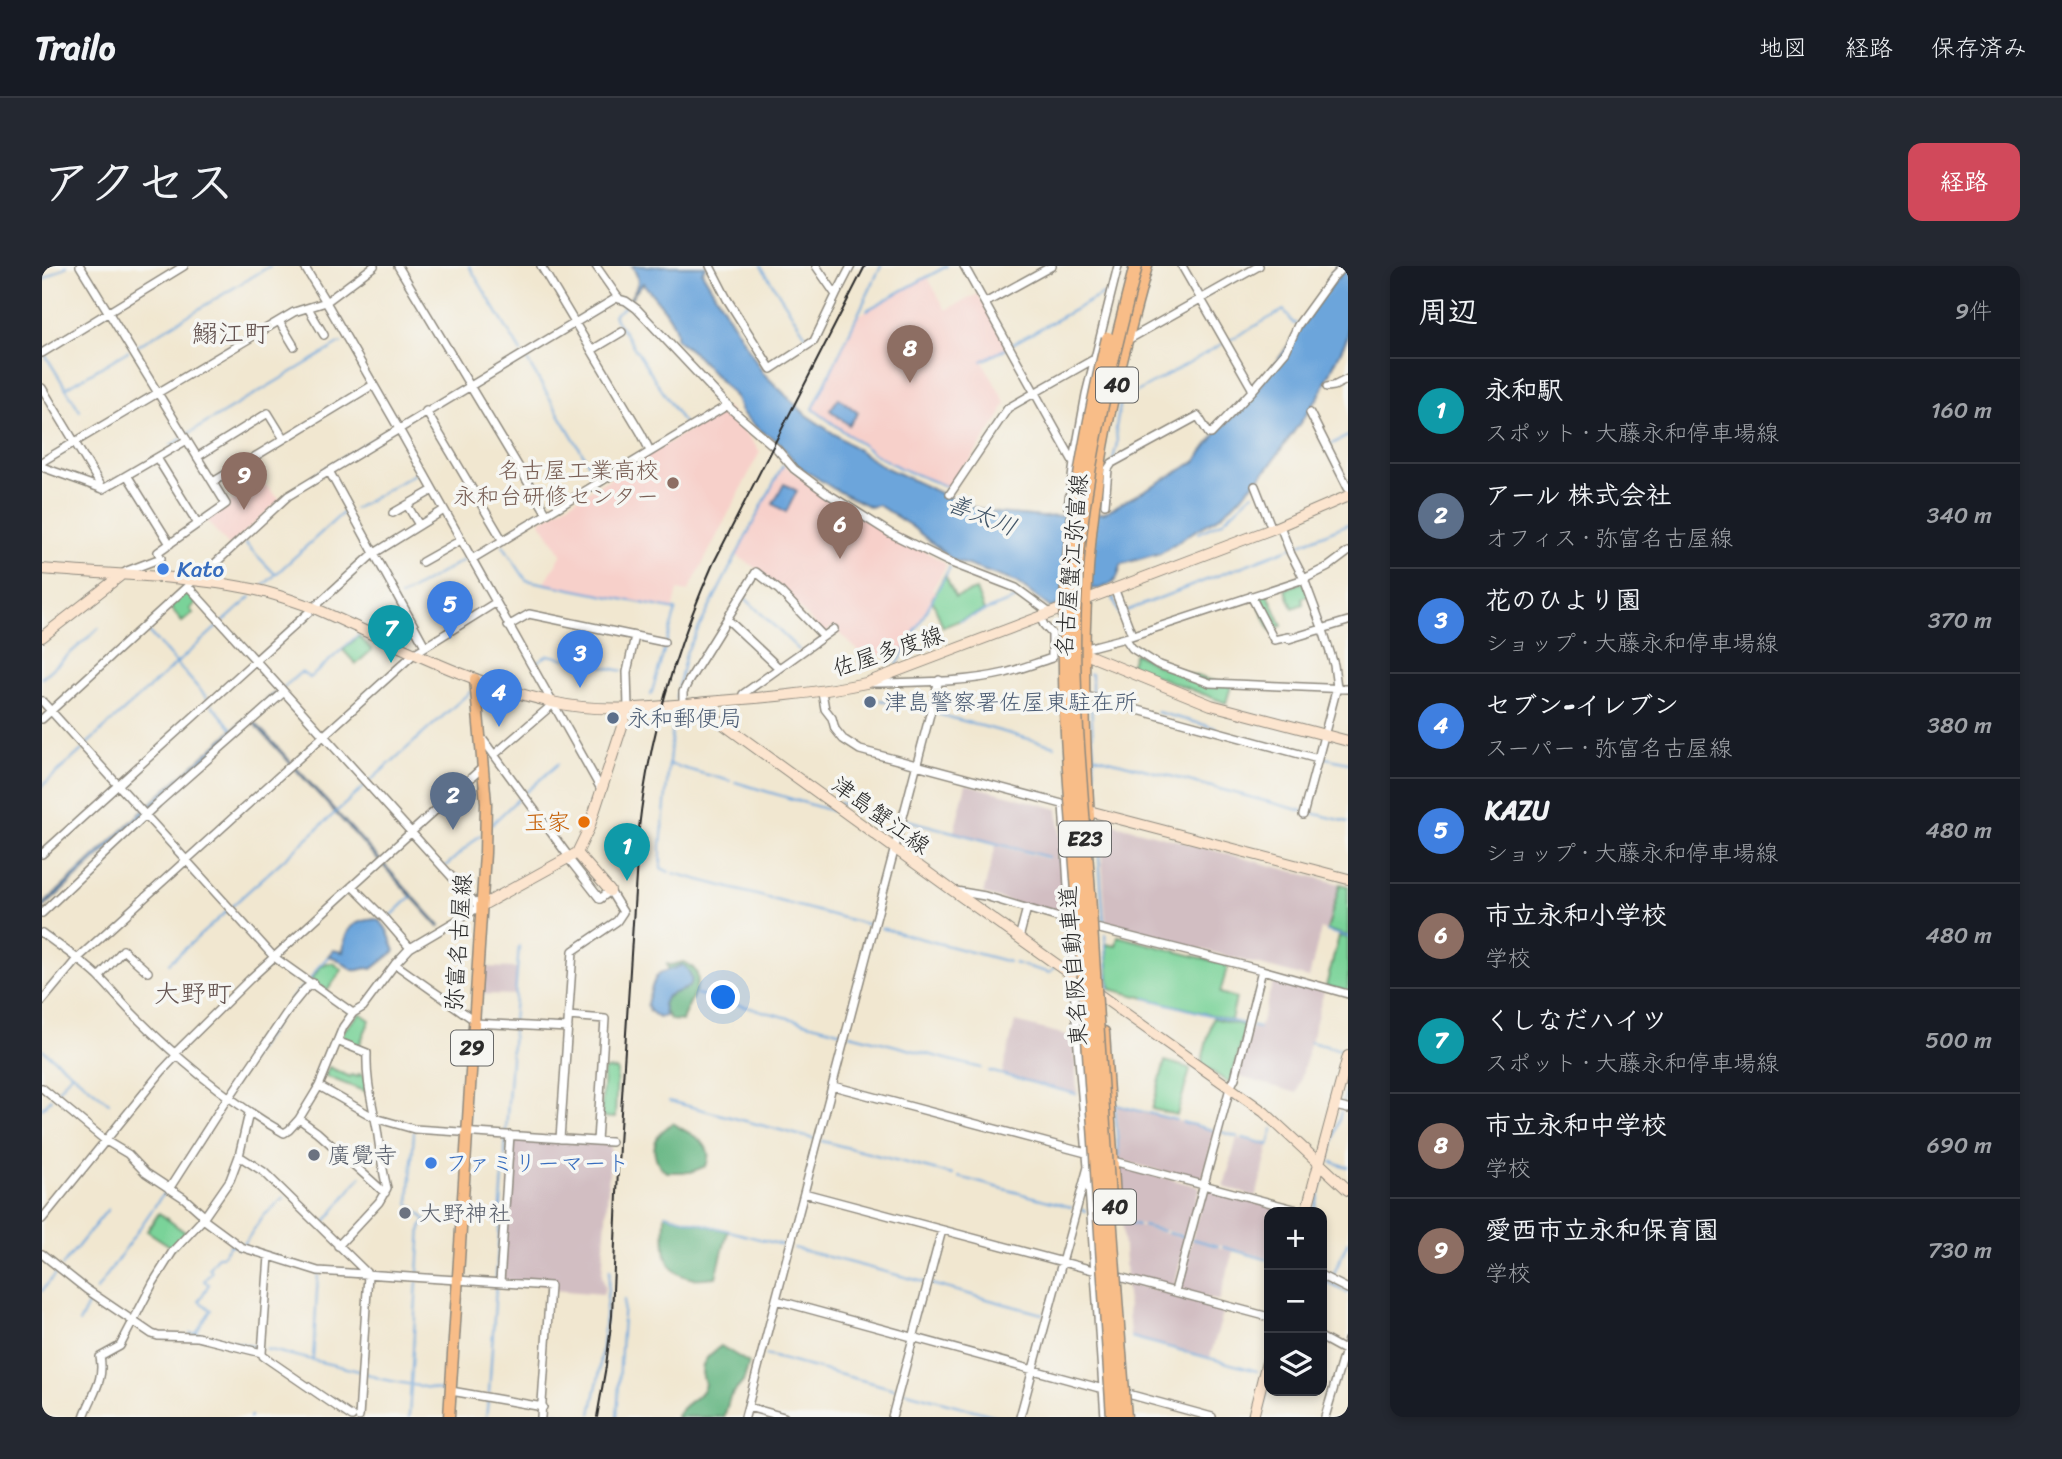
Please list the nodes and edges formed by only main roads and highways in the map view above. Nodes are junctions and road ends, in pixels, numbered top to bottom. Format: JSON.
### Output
{"nodes":[{"id":1,"x":1128,"y":266,"type":"edge"},
{"id":2,"x":1136,"y":266,"type":"edge"},
{"id":3,"x":1147,"y":266,"type":"edge"},
{"id":4,"x":1348,"y":496,"type":"edge"},
{"id":5,"x":42,"y":569,"type":"edge"},
{"id":6,"x":120,"y":576,"type":"junction"},
{"id":7,"x":1085,"y":596,"type":"junction"},
{"id":8,"x":42,"y":637,"type":"edge"},
{"id":9,"x":1083,"y":651,"type":"junction"},
{"id":10,"x":475,"y":679,"type":"junction"},
{"id":11,"x":694,"y":704,"type":"junction"},
{"id":12,"x":628,"y":708,"type":"junction"},
{"id":13,"x":1348,"y":741,"type":"edge"},
{"id":14,"x":1089,"y":811,"type":"junction"},
{"id":15,"x":571,"y":856,"type":"junction"},
{"id":16,"x":1348,"y":879,"type":"edge"},
{"id":17,"x":610,"y":891,"type":"road end"},
{"id":18,"x":480,"y":906,"type":"junction"},
{"id":19,"x":1100,"y":996,"type":"junction"},
{"id":20,"x":1348,"y":1056,"type":"edge"},
{"id":21,"x":1320,"y":1163,"type":"junction"},
{"id":22,"x":1348,"y":1190,"type":"edge"},
{"id":23,"x":1307,"y":1207,"type":"edge"},
{"id":24,"x":1264,"y":1374,"type":"edge"},
{"id":25,"x":449,"y":1417,"type":"edge"},
{"id":26,"x":1113,"y":1417,"type":"edge"},
{"id":27,"x":1127,"y":1417,"type":"edge"},
{"id":28,"x":1253,"y":1417,"type":"edge"}],
"edges":[{"from":1,"to":26,"type":"highway","name":"東名阪自動車道","number":"E23","bridge":true},
{"from":2,"to":27,"type":"highway","name":"東名阪自動車道","number":"E23","bridge":true},
{"from":3,"to":7,"type":"main road","name":"名古屋蟹江弥富線","number":"40"},
{"from":4,"to":7,"type":"main road","name":"佐屋多度線"},
{"from":5,"to":6,"type":"main road"},
{"from":6,"to":8,"type":"main road"},
{"from":6,"to":10,"type":"main road"},
{"from":7,"to":9,"type":"main road","name":"名古屋蟹江弥富線","number":"40"},
{"from":7,"to":11,"type":"main road","name":"佐屋多度線"},
{"from":9,"to":13,"type":"main road"},
{"from":9,"to":14,"type":"main road","name":"名古屋蟹江弥富線","number":"40"},
{"from":10,"to":12,"type":"main road"},
{"from":10,"to":18,"type":"main road","name":"弥富名古屋線","number":"29"},
{"from":11,"to":12,"type":"main road"},
{"from":11,"to":19,"type":"main road","name":"津島蟹江線"},
{"from":12,"to":15,"type":"main road"},
{"from":14,"to":16,"type":"main road"},
{"from":14,"to":19,"type":"main road","name":"名古屋蟹江弥富線","number":"40"},
{"from":15,"to":17,"type":"main road"},
{"from":15,"to":18,"type":"main road"},
{"from":18,"to":25,"type":"main road","name":"弥富名古屋線","number":"29"},
{"from":19,"to":21,"type":"main road","name":"津島蟹江線"},
{"from":19,"to":27,"type":"main road","name":"名古屋蟹江弥富線","number":"40"},
{"from":20,"to":21,"type":"main road"},
{"from":21,"to":22,"type":"main road","name":"津島蟹江線"},
{"from":21,"to":23,"type":"main road"},
{"from":24,"to":28,"type":"main road"}]}
